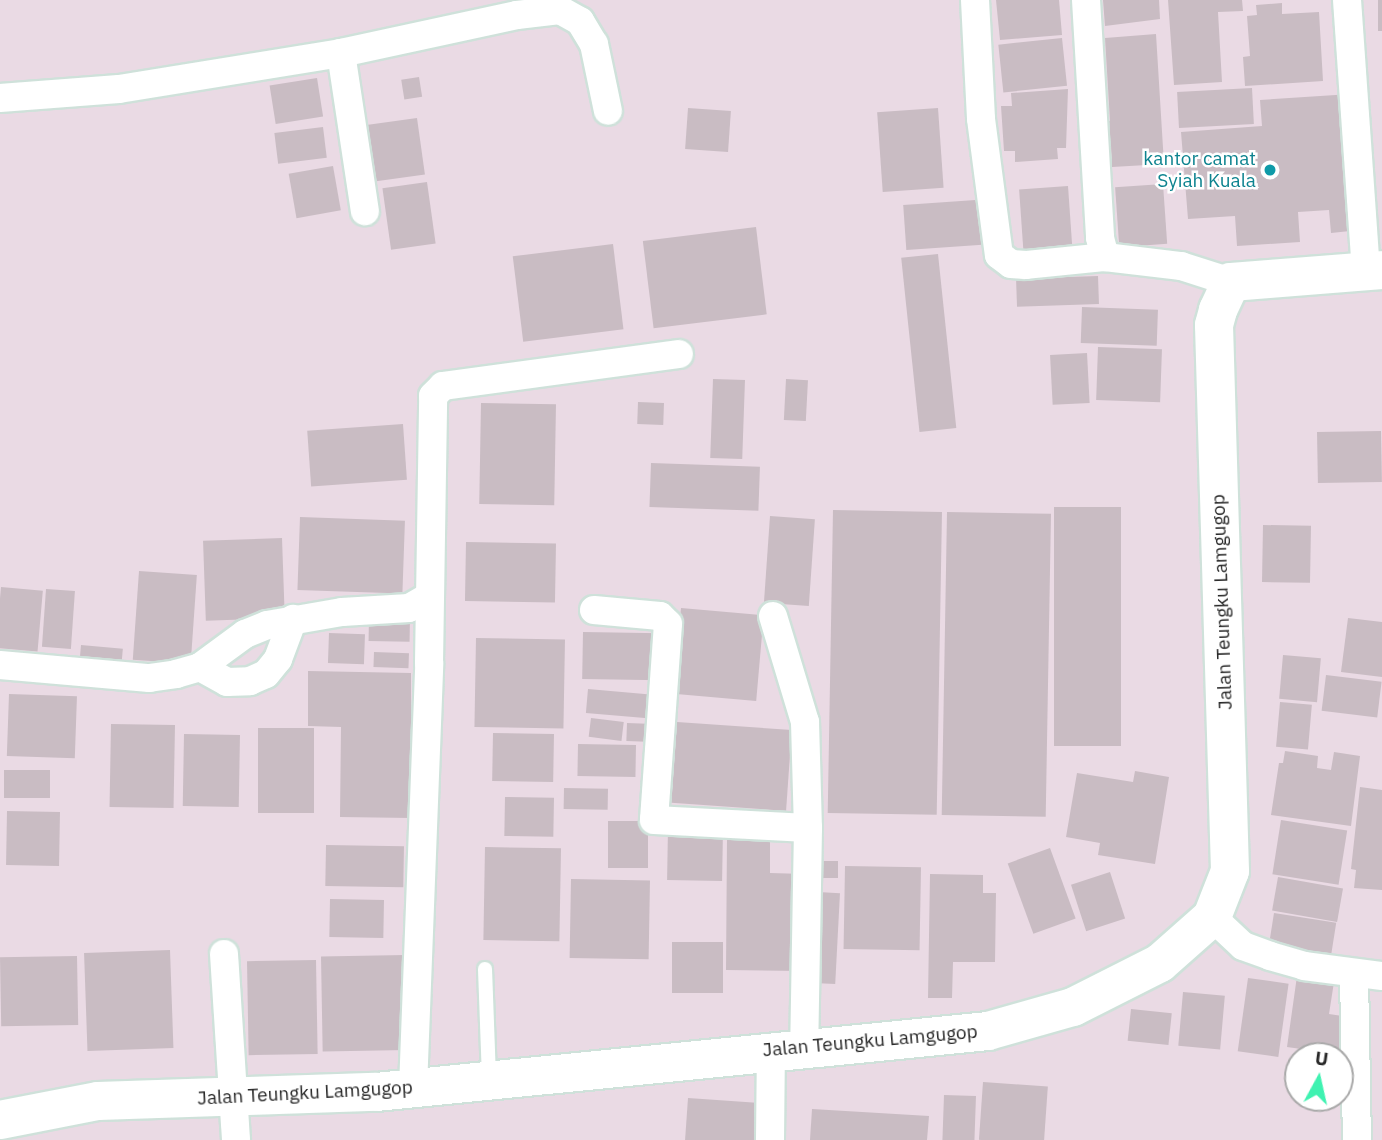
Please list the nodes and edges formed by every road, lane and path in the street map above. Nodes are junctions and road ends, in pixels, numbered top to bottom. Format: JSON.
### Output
{"nodes":[{"id":1,"x":975,"y":0,"type":"edge"},
{"id":2,"x":1086,"y":0,"type":"edge"},
{"id":3,"x":1347,"y":0,"type":"edge"},
{"id":4,"x":341,"y":53,"type":"junction"},
{"id":5,"x":0,"y":98,"type":"edge"},
{"id":6,"x":608,"y":111,"type":"dead end"},
{"id":7,"x":365,"y":211,"type":"dead end"},
{"id":8,"x":1105,"y":257,"type":"junction"},
{"id":9,"x":1374,"y":271,"type":"edge"},
{"id":10,"x":1231,"y":282,"type":"junction"},
{"id":11,"x":679,"y":354,"type":"dead end"},
{"id":12,"x":430,"y":596,"type":"junction"},
{"id":13,"x":594,"y":610,"type":"dead end"},
{"id":14,"x":773,"y":616,"type":"dead end"},
{"id":15,"x":293,"y":619,"type":"junction"},
{"id":16,"x":0,"y":665,"type":"edge"},
{"id":17,"x":200,"y":667,"type":"junction"},
{"id":18,"x":808,"y":828,"type":"junction"},
{"id":19,"x":1212,"y":917,"type":"junction"},
{"id":20,"x":224,"y":954,"type":"dead end"},
{"id":21,"x":485,"y":969,"type":"dead end"},
{"id":22,"x":1354,"y":973,"type":"junction"},
{"id":23,"x":1382,"y":976,"type":"edge"},
{"id":24,"x":788,"y":1049,"type":"junction"},
{"id":25,"x":489,"y":1082,"type":"junction"},
{"id":26,"x":413,"y":1088,"type":"junction"},
{"id":27,"x":234,"y":1099,"type":"junction"},
{"id":28,"x":0,"y":1120,"type":"edge"},
{"id":29,"x":236,"y":1140,"type":"edge"},
{"id":30,"x":770,"y":1140,"type":"edge"},
{"id":31,"x":1357,"y":1140,"type":"edge"}],
"edges":[{"from":1,"to":8,"type":"street"},
{"from":2,"to":8,"type":"street"},
{"from":3,"to":9,"type":"street"},
{"from":4,"to":5,"type":"street"},
{"from":4,"to":6,"type":"street"},
{"from":4,"to":7,"type":"street"},
{"from":8,"to":10,"type":"street"},
{"from":9,"to":10,"type":"street"},
{"from":10,"to":19,"type":"street","name":"Jalan Teungku Lamgugop"},
{"from":11,"to":12,"type":"street"},
{"from":12,"to":15,"type":"street"},
{"from":12,"to":26,"type":"street"},
{"from":13,"to":18,"type":"street"},
{"from":14,"to":18,"type":"street"},
{"from":15,"to":17,"type":"street"},
{"from":15,"to":17,"type":"street"},
{"from":16,"to":17,"type":"street"},
{"from":18,"to":24,"type":"street"},
{"from":19,"to":22,"type":"street"},
{"from":19,"to":24,"type":"street","name":"Jalan Teungku Lamgugop"},
{"from":20,"to":27,"type":"street"},
{"from":21,"to":25,"type":"lane"},
{"from":22,"to":23,"type":"street"},
{"from":22,"to":31,"type":"street"},
{"from":24,"to":25,"type":"street","name":"Jalan Teungku Lamgugop"},
{"from":24,"to":30,"type":"street"},
{"from":25,"to":26,"type":"street","name":"Jalan Teungku Lamgugop"},
{"from":26,"to":27,"type":"street","name":"Jalan Teungku Lamgugop"},
{"from":27,"to":28,"type":"street","name":"Jalan Teungku Lamgugop"},
{"from":27,"to":29,"type":"street"}]}
